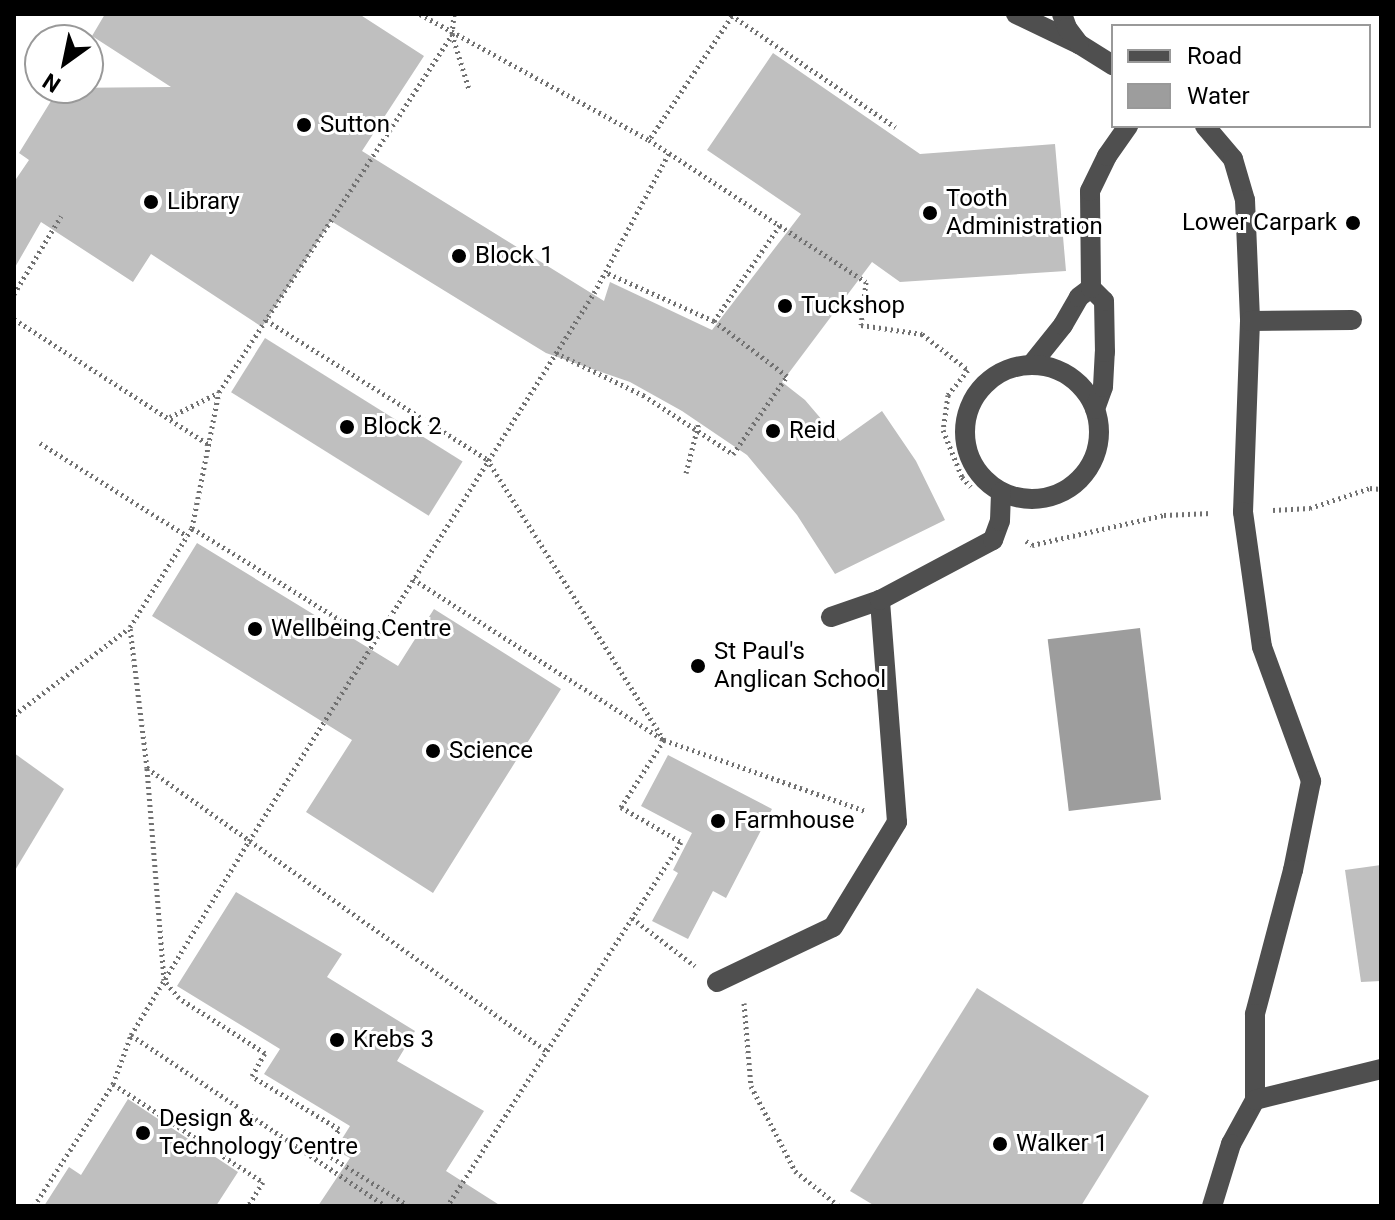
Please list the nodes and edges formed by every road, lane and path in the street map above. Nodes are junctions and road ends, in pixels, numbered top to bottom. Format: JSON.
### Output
{"nodes":[{"id":1,"x":420,"y":14,"type":"edge"},
{"id":2,"x":454,"y":14,"type":"edge"},
{"id":3,"x":1016,"y":14,"type":"edge"},
{"id":4,"x":1062,"y":14,"type":"edge"},
{"id":5,"x":731,"y":15,"type":"edge"},
{"id":6,"x":452,"y":34,"type":"junction"},
{"id":7,"x":1079,"y":44,"type":"junction"},
{"id":8,"x":1111,"y":64,"type":"edge"},
{"id":9,"x":469,"y":89,"type":"dead end"},
{"id":10,"x":895,"y":127,"type":"dead end"},
{"id":11,"x":1127,"y":128,"type":"edge"},
{"id":12,"x":1207,"y":128,"type":"edge"},
{"id":13,"x":649,"y":140,"type":"junction"},
{"id":14,"x":669,"y":153,"type":"junction"},
{"id":15,"x":61,"y":216,"type":"dead end"},
{"id":16,"x":780,"y":225,"type":"junction"},
{"id":17,"x":605,"y":272,"type":"junction"},
{"id":18,"x":1091,"y":288,"type":"junction"},
{"id":19,"x":14,"y":294,"type":"edge"},
{"id":20,"x":14,"y":319,"type":"edge"},
{"id":21,"x":266,"y":320,"type":"junction"},
{"id":22,"x":1352,"y":320,"type":"dead end"},
{"id":23,"x":714,"y":321,"type":"junction"},
{"id":24,"x":1250,"y":321,"type":"junction"},
{"id":25,"x":556,"y":353,"type":"junction"},
{"id":26,"x":1031,"y":365,"type":"junction"},
{"id":27,"x":219,"y":392,"type":"junction"},
{"id":28,"x":1095,"y":409,"type":"junction"},
{"id":29,"x":170,"y":418,"type":"junction"},
{"id":30,"x":699,"y":422,"type":"dead end"},
{"id":31,"x":697,"y":430,"type":"junction"},
{"id":32,"x":40,"y":443,"type":"dead end"},
{"id":33,"x":209,"y":445,"type":"junction"},
{"id":34,"x":487,"y":459,"type":"junction"},
{"id":35,"x":686,"y":473,"type":"dead end"},
{"id":36,"x":1381,"y":489,"type":"edge"},
{"id":37,"x":1001,"y":492,"type":"junction"},
{"id":38,"x":1243,"y":512,"type":"junction"},
{"id":39,"x":1000,"y":521,"type":"junction"},
{"id":40,"x":192,"y":528,"type":"junction"},
{"id":41,"x":187,"y":536,"type":"junction"},
{"id":42,"x":413,"y":579,"type":"junction"},
{"id":43,"x":880,"y":600,"type":"junction"},
{"id":44,"x":831,"y":617,"type":"dead end"},
{"id":45,"x":130,"y":627,"type":"junction"},
{"id":46,"x":374,"y":641,"type":"junction"},
{"id":47,"x":14,"y":715,"type":"edge"},
{"id":48,"x":664,"y":740,"type":"junction"},
{"id":49,"x":147,"y":768,"type":"junction"},
{"id":50,"x":897,"y":822,"type":"junction"},
{"id":51,"x":249,"y":841,"type":"junction"},
{"id":52,"x":632,"y":918,"type":"junction"},
{"id":53,"x":164,"y":980,"type":"junction"},
{"id":54,"x":717,"y":982,"type":"junction"},
{"id":55,"x":131,"y":1035,"type":"junction"},
{"id":56,"x":546,"y":1051,"type":"junction"},
{"id":57,"x":1381,"y":1069,"type":"edge"},
{"id":58,"x":113,"y":1084,"type":"junction"},
{"id":59,"x":1255,"y":1100,"type":"junction"},
{"id":60,"x":34,"y":1206,"type":"edge"},
{"id":61,"x":248,"y":1206,"type":"edge"},
{"id":62,"x":385,"y":1206,"type":"edge"},
{"id":63,"x":409,"y":1206,"type":"edge"},
{"id":64,"x":447,"y":1206,"type":"edge"},
{"id":65,"x":839,"y":1206,"type":"edge"},
{"id":66,"x":1212,"y":1206,"type":"edge"}],
"edges":[{"from":1,"to":6,"type":"path"},
{"from":2,"to":6,"type":"path"},
{"from":3,"to":7,"type":"lane"},
{"from":4,"to":7,"type":"lane"},
{"from":5,"to":10,"type":"path"},
{"from":5,"to":13,"type":"path"},
{"from":6,"to":9,"type":"path"},
{"from":6,"to":13,"type":"path"},
{"from":6,"to":21,"type":"path"},
{"from":7,"to":8,"type":"lane"},
{"from":11,"to":18,"type":"lane"},
{"from":12,"to":24,"type":"lane"},
{"from":13,"to":14,"type":"path"},
{"from":14,"to":16,"type":"path"},
{"from":14,"to":17,"type":"path"},
{"from":15,"to":19,"type":"path"},
{"from":16,"to":23,"type":"path"},
{"from":16,"to":39,"type":"path"},
{"from":17,"to":23,"type":"path"},
{"from":17,"to":25,"type":"path"},
{"from":18,"to":26,"type":"lane"},
{"from":18,"to":28,"type":"lane"},
{"from":20,"to":29,"type":"path"},
{"from":21,"to":27,"type":"path"},
{"from":21,"to":34,"type":"path"},
{"from":22,"to":24,"type":"lane"},
{"from":23,"to":31,"type":"path"},
{"from":24,"to":38,"type":"lane"},
{"from":25,"to":31,"type":"path"},
{"from":25,"to":34,"type":"path"},
{"from":26,"to":28,"type":"lane"},
{"from":26,"to":37,"type":"lane"},
{"from":27,"to":29,"type":"path"},
{"from":27,"to":33,"type":"path"},
{"from":28,"to":37,"type":"lane"},
{"from":29,"to":33,"type":"path"},
{"from":30,"to":31,"type":"path"},
{"from":31,"to":35,"type":"path"},
{"from":32,"to":41,"type":"path"},
{"from":33,"to":40,"type":"path"},
{"from":34,"to":42,"type":"path"},
{"from":34,"to":48,"type":"path"},
{"from":36,"to":38,"type":"path"},
{"from":37,"to":39,"type":"lane"},
{"from":38,"to":39,"type":"path"},
{"from":38,"to":59,"type":"lane"},
{"from":39,"to":43,"type":"lane"},
{"from":40,"to":41,"type":"path"},
{"from":40,"to":46,"type":"path"},
{"from":41,"to":45,"type":"path"},
{"from":42,"to":46,"type":"path"},
{"from":42,"to":48,"type":"path"},
{"from":43,"to":44,"type":"lane"},
{"from":43,"to":50,"type":"lane"},
{"from":45,"to":47,"type":"path"},
{"from":45,"to":49,"type":"path"},
{"from":46,"to":51,"type":"path"},
{"from":48,"to":50,"type":"path"},
{"from":48,"to":52,"type":"path"},
{"from":49,"to":51,"type":"path"},
{"from":49,"to":53,"type":"path"},
{"from":50,"to":54,"type":"lane"},
{"from":51,"to":53,"type":"path"},
{"from":51,"to":56,"type":"path"},
{"from":52,"to":54,"type":"path"},
{"from":52,"to":56,"type":"path"},
{"from":53,"to":55,"type":"path"},
{"from":53,"to":63,"type":"path"},
{"from":54,"to":65,"type":"path"},
{"from":55,"to":58,"type":"path"},
{"from":55,"to":62,"type":"path"},
{"from":56,"to":64,"type":"path"},
{"from":57,"to":59,"type":"lane"},
{"from":58,"to":60,"type":"path"},
{"from":58,"to":61,"type":"path"},
{"from":59,"to":66,"type":"lane"}]}
